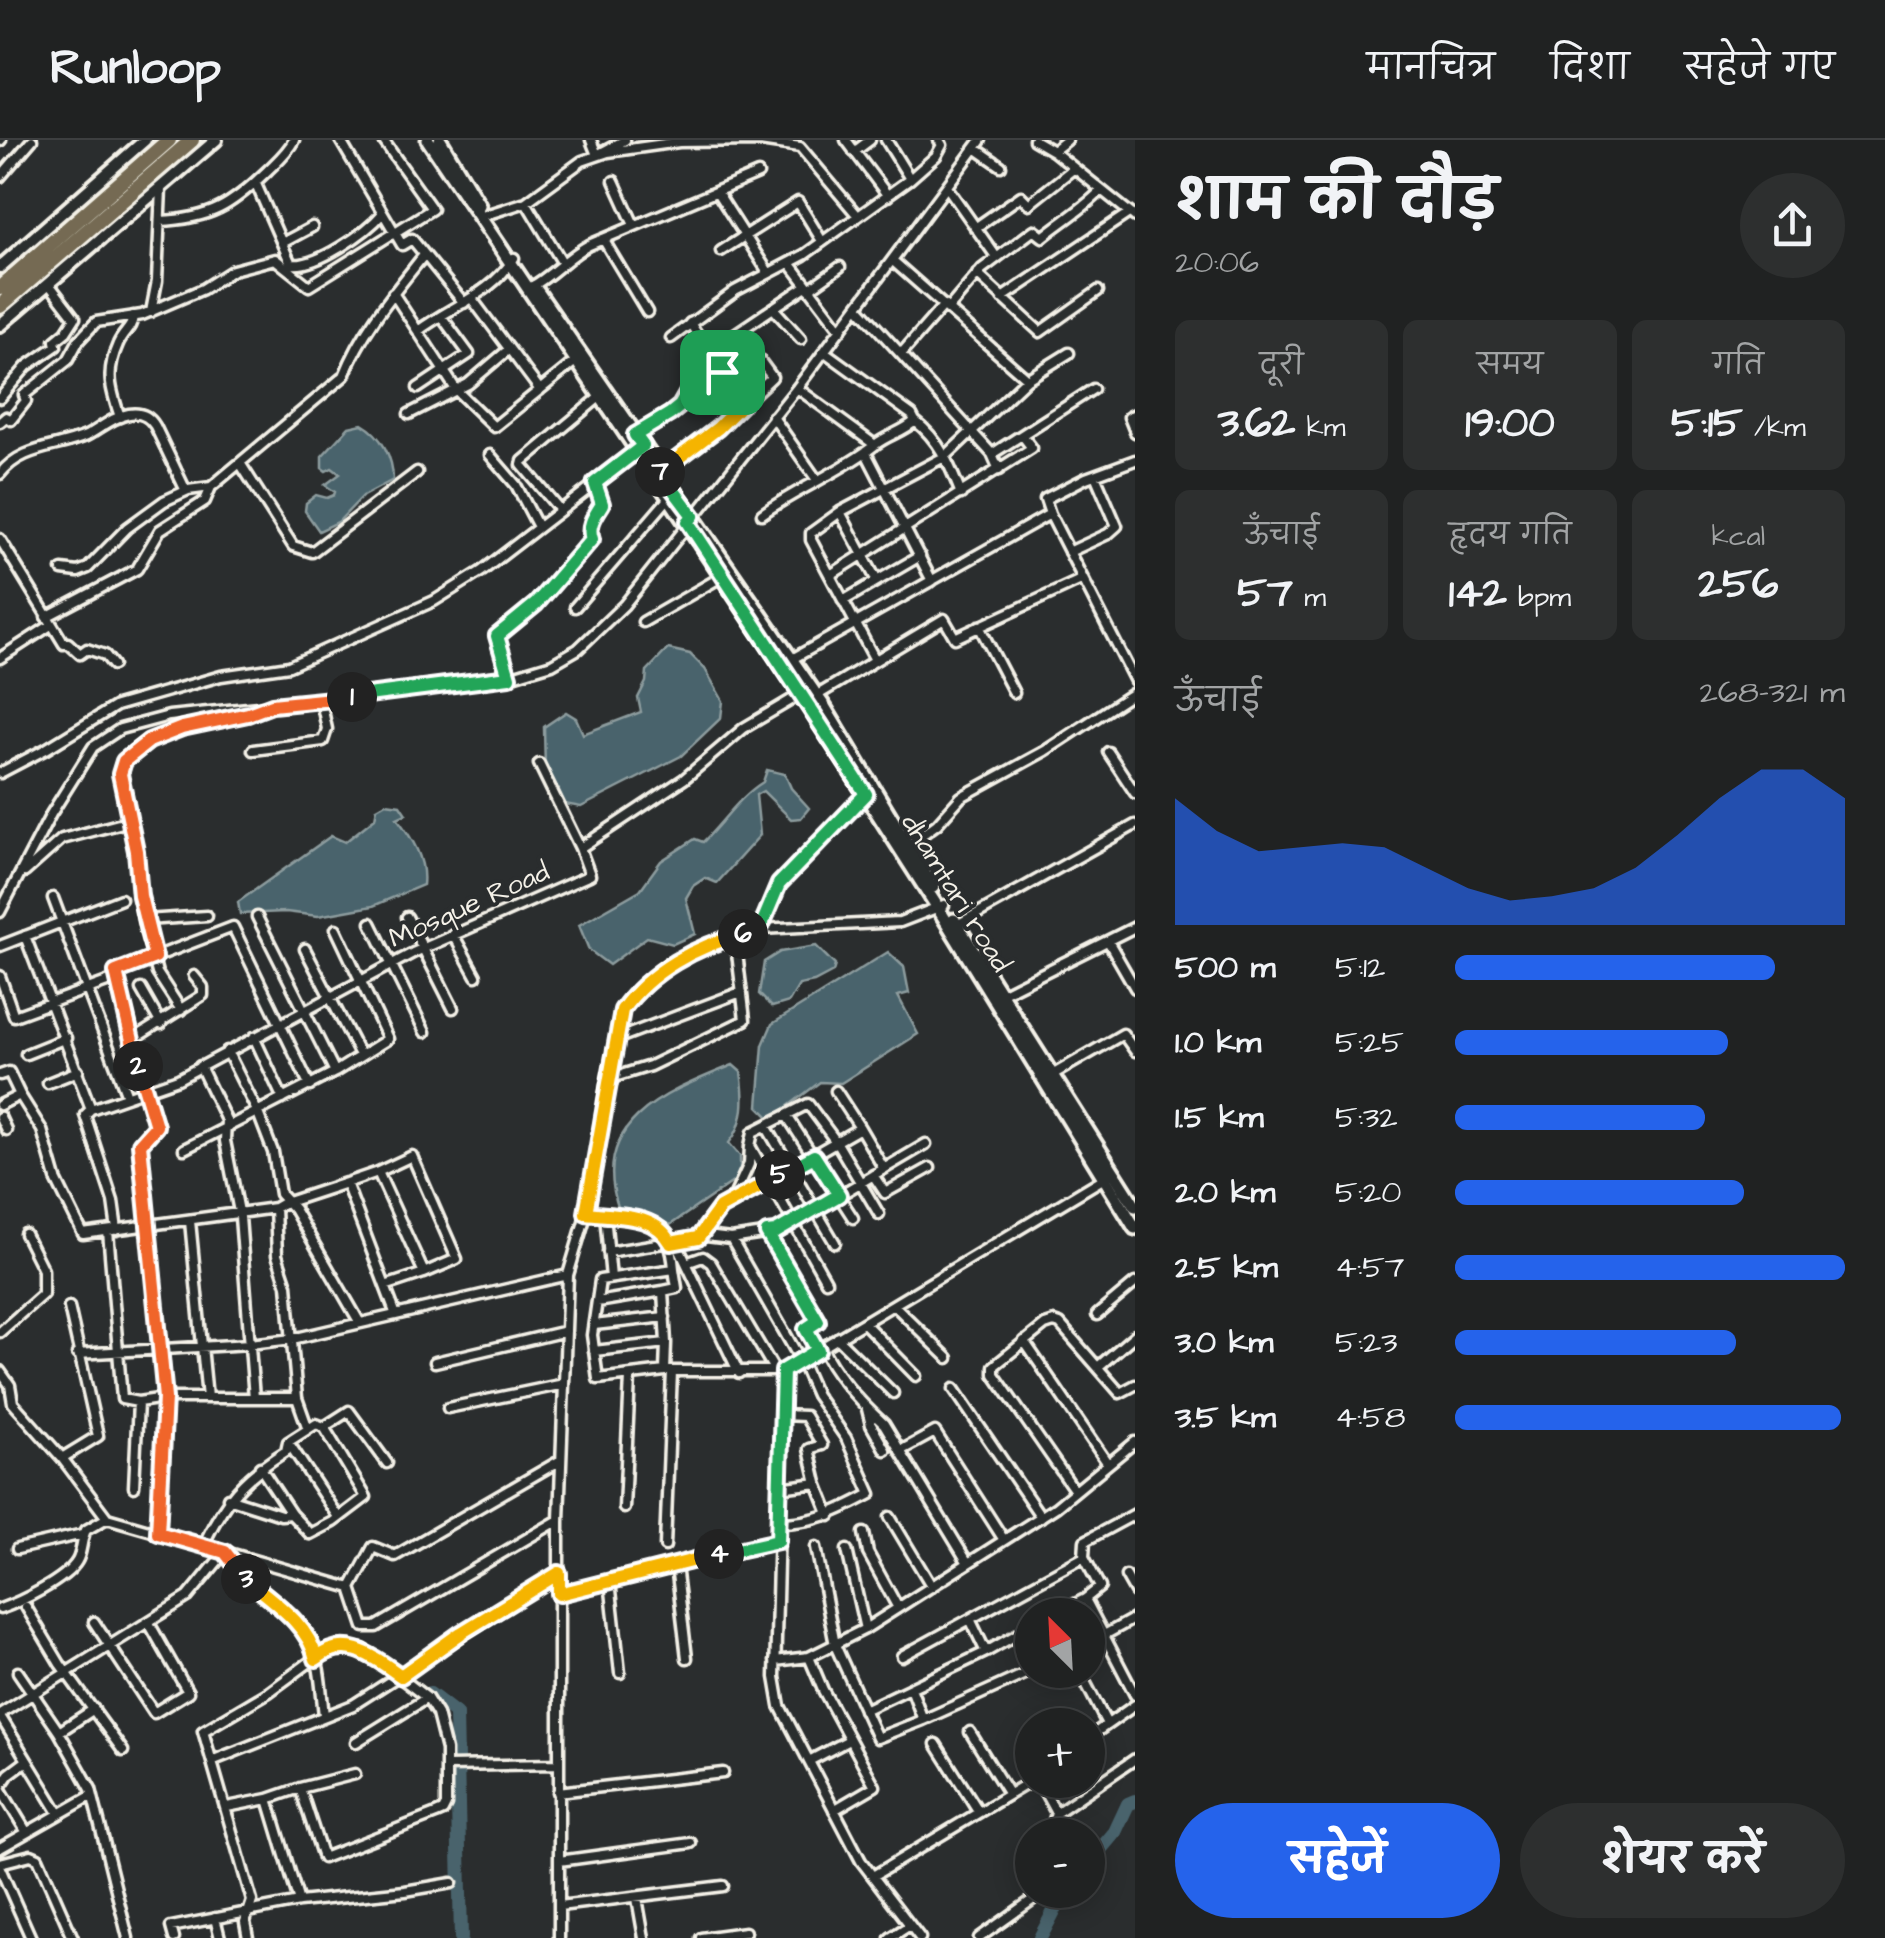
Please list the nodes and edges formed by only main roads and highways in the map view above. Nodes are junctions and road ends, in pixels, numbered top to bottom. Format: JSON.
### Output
{"nodes":[{"id":1,"x":169,"y":140,"type":"edge"},
{"id":2,"x":192,"y":140,"type":"edge"},
{"id":3,"x":428,"y":140,"type":"edge"},
{"id":4,"x":443,"y":141,"type":"edge"},
{"id":5,"x":512,"y":261,"type":"junction"},
{"id":6,"x":0,"y":288,"type":"edge"},
{"id":7,"x":0,"y":306,"type":"edge"},
{"id":8,"x":638,"y":444,"type":"junction"},
{"id":9,"x":690,"y":519,"type":"junction"},
{"id":10,"x":809,"y":692,"type":"junction"},
{"id":11,"x":869,"y":791,"type":"junction"},
{"id":12,"x":941,"y":906,"type":"junction"},
{"id":13,"x":1109,"y":1176,"type":"junction"},
{"id":14,"x":1135,"y":1206,"type":"edge"},
{"id":15,"x":1135,"y":1228,"type":"edge"}],
"edges":[{"from":1,"to":6,"type":"highway"},
{"from":2,"to":7,"type":"highway"},
{"from":3,"to":5,"type":"main road"},
{"from":4,"to":5,"type":"main road"},
{"from":5,"to":8,"type":"main road"},
{"from":8,"to":9,"type":"main road"},
{"from":8,"to":9,"type":"main road"},
{"from":9,"to":10,"type":"main road"},
{"from":9,"to":10,"type":"main road"},
{"from":10,"to":11,"type":"main road"},
{"from":11,"to":12,"type":"main road","name":"dhamtari road"},
{"from":11,"to":12,"type":"main road"},
{"from":12,"to":13,"type":"main road","name":"dhamtari road"},
{"from":12,"to":13,"type":"main road"},
{"from":13,"to":14,"type":"main road"},
{"from":13,"to":15,"type":"main road","name":"dhamtari road"}]}
